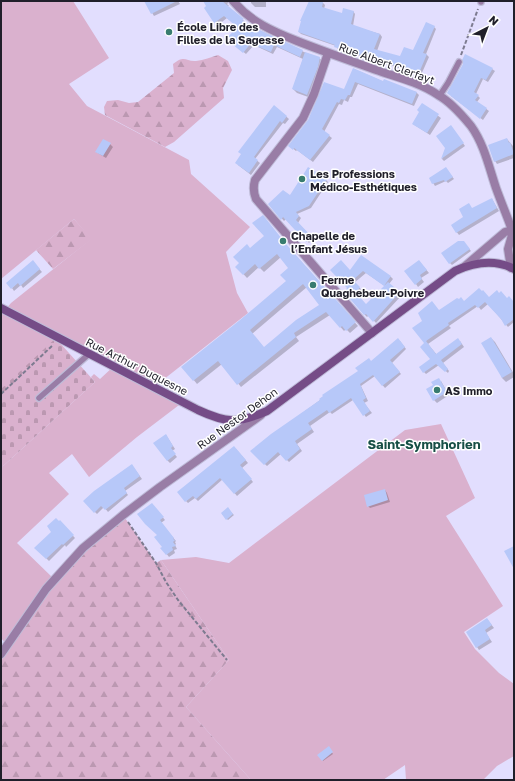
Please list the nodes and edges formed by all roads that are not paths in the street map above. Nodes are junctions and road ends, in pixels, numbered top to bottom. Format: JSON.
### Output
{"nodes":[{"id":1,"x":233,"y":1,"type":"edge"},
{"id":2,"x":328,"y":53,"type":"junction"},
{"id":3,"x":459,"y":62,"type":"road end"},
{"id":4,"x":440,"y":95,"type":"junction"},
{"id":5,"x":513,"y":229,"type":"edge"},
{"id":6,"x":464,"y":267,"type":"junction"},
{"id":7,"x":513,"y":269,"type":"edge"},
{"id":8,"x":1,"y":308,"type":"edge"},
{"id":9,"x":372,"y":333,"type":"junction"},
{"id":10,"x":89,"y":354,"type":"junction"},
{"id":11,"x":39,"y":398,"type":"dead end"},
{"id":12,"x":267,"y":411,"type":"junction"},
{"id":13,"x":1,"y":654,"type":"edge"}],
"edges":[{"from":1,"to":2,"type":"street","name":"Rue Albert Clerfayt"},
{"from":2,"to":4,"type":"street","name":"Rue Albert Clerfayt"},
{"from":2,"to":9,"type":"street"},
{"from":3,"to":4,"type":"lane"},
{"from":4,"to":5,"type":"street","name":"Rue Albert Clerfayt"},
{"from":5,"to":6,"type":"street","name":"Rue Nestor Dehon"},
{"from":5,"to":7,"type":"street"},
{"from":6,"to":7,"type":"main road"},
{"from":6,"to":9,"type":"main road","name":"Rue Nestor Dehon"},
{"from":8,"to":10,"type":"main road","name":"Rue Arthur Duquesne"},
{"from":9,"to":12,"type":"main road","name":"Rue Nestor Dehon"},
{"from":10,"to":11,"type":"lane"},
{"from":10,"to":12,"type":"main road","name":"Rue Arthur Duquesne"},
{"from":12,"to":13,"type":"street","name":"Rue Nestor Dehon"}]}
